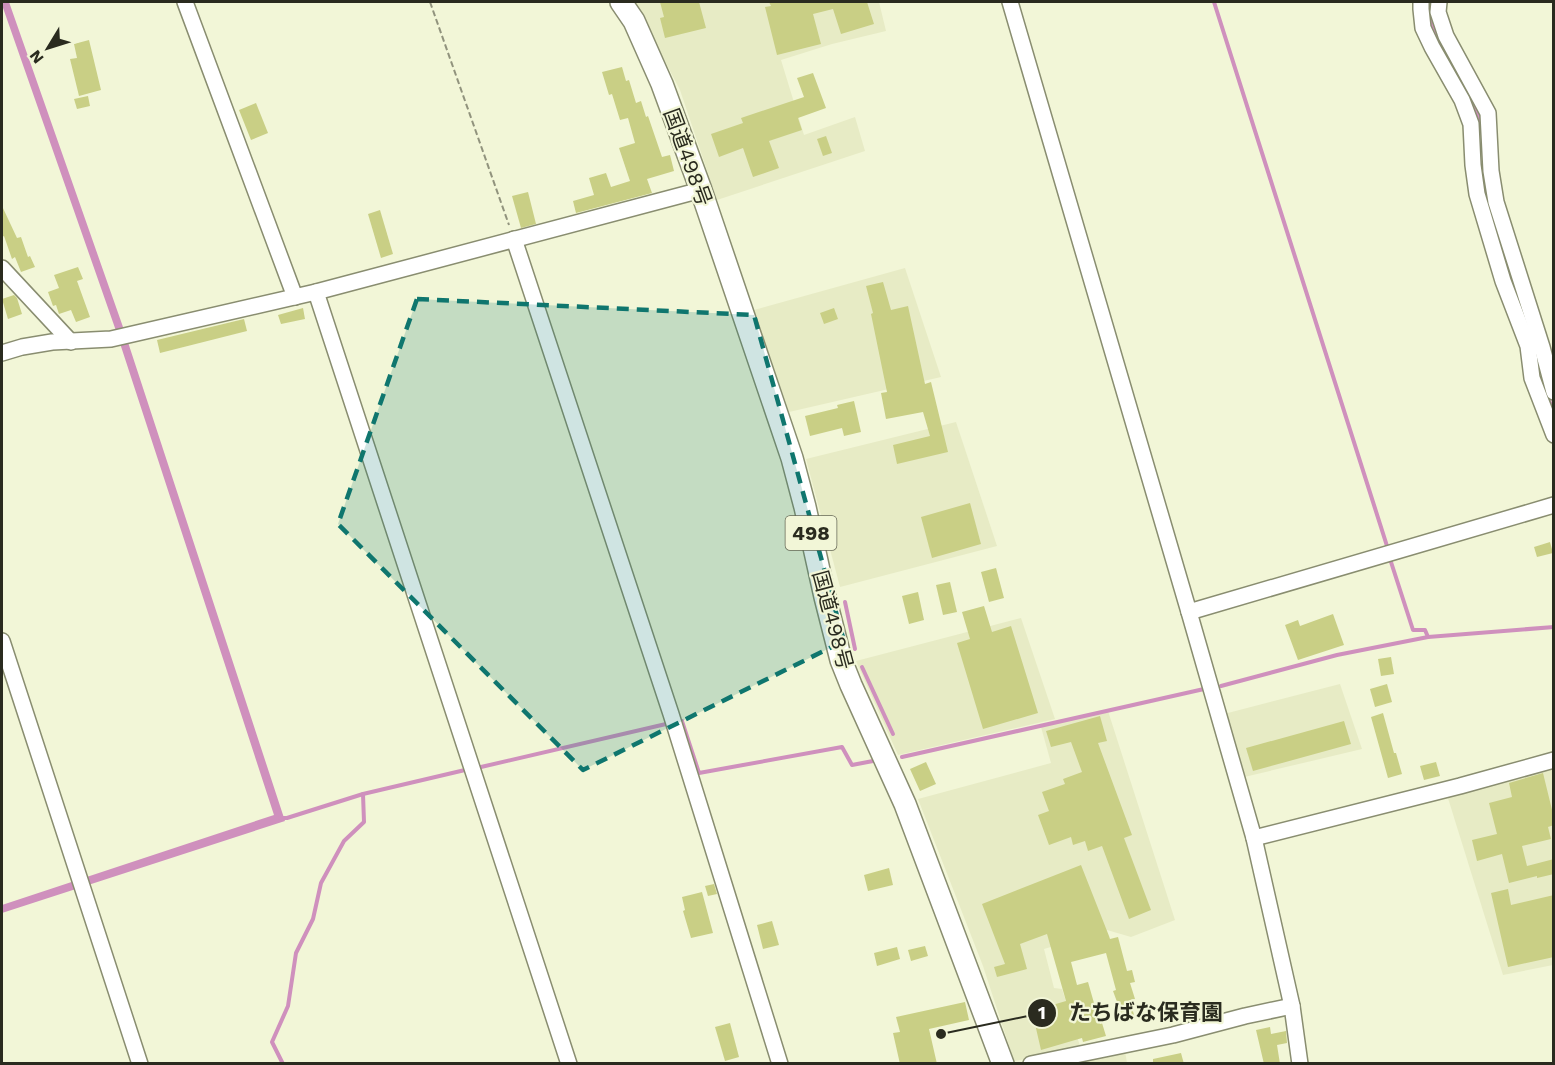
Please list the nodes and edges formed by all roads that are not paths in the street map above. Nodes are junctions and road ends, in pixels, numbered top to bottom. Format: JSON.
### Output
{"nodes":[{"id":1,"x":185,"y":2,"type":"edge"},
{"id":2,"x":621,"y":2,"type":"edge"},
{"id":3,"x":1010,"y":2,"type":"edge"},
{"id":4,"x":1421,"y":2,"type":"edge"},
{"id":5,"x":1439,"y":2,"type":"edge"},
{"id":6,"x":701,"y":190,"type":"junction"},
{"id":7,"x":514,"y":239,"type":"junction"},
{"id":8,"x":2,"y":268,"type":"edge"},
{"id":9,"x":316,"y":292,"type":"junction"},
{"id":10,"x":295,"y":297,"type":"junction"},
{"id":11,"x":71,"y":342,"type":"junction"},
{"id":12,"x":2,"y":353,"type":"edge"},
{"id":13,"x":1554,"y":392,"type":"edge"},
{"id":14,"x":1554,"y":435,"type":"edge"},
{"id":15,"x":1554,"y":505,"type":"edge"},
{"id":16,"x":1189,"y":612,"type":"junction"},
{"id":17,"x":2,"y":641,"type":"edge"},
{"id":18,"x":1554,"y":760,"type":"edge"},
{"id":19,"x":1254,"y":838,"type":"junction"},
{"id":20,"x":1292,"y":1006,"type":"junction"},
{"id":21,"x":140,"y":1064,"type":"edge"},
{"id":22,"x":568,"y":1064,"type":"edge"},
{"id":23,"x":780,"y":1064,"type":"edge"},
{"id":24,"x":1003,"y":1064,"type":"edge"},
{"id":25,"x":1031,"y":1064,"type":"edge"},
{"id":26,"x":1300,"y":1064,"type":"edge"}],
"edges":[{"from":1,"to":10,"type":"street"},
{"from":2,"to":6,"type":"highway","name":"国道498号","number":"498"},
{"from":3,"to":16,"type":"street"},
{"from":4,"to":14,"type":"street"},
{"from":5,"to":13,"type":"street"},
{"from":6,"to":7,"type":"street"},
{"from":6,"to":24,"type":"highway","name":"国道498号","number":"498"},
{"from":7,"to":9,"type":"street"},
{"from":7,"to":23,"type":"street"},
{"from":8,"to":11,"type":"street"},
{"from":9,"to":10,"type":"street"},
{"from":9,"to":22,"type":"street"},
{"from":10,"to":11,"type":"street"},
{"from":11,"to":12,"type":"street"},
{"from":15,"to":16,"type":"street"},
{"from":16,"to":19,"type":"street"},
{"from":17,"to":21,"type":"street"},
{"from":18,"to":19,"type":"street"},
{"from":19,"to":20,"type":"street"},
{"from":20,"to":25,"type":"street"},
{"from":20,"to":26,"type":"street"}]}
